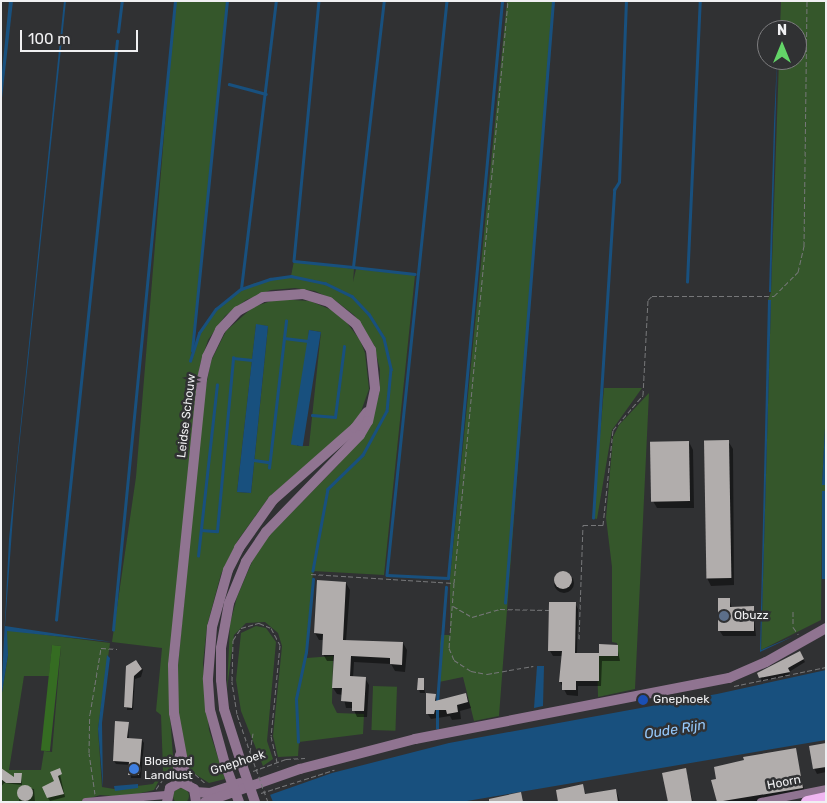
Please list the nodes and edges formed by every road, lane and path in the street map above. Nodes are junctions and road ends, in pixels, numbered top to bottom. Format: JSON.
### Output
{"nodes":[{"id":1,"x":508,"y":1,"type":"edge"},
{"id":2,"x":807,"y":1,"type":"edge"},
{"id":3,"x":370,"y":410,"type":"junction"},
{"id":4,"x":311,"y":574,"type":"dead end"},
{"id":5,"x":454,"y":583,"type":"junction"},
{"id":6,"x":452,"y":605,"type":"junction"},
{"id":7,"x":549,"y":610,"type":"dead end"},
{"id":8,"x":793,"y":611,"type":"dead end"},
{"id":9,"x":826,"y":628,"type":"edge"},
{"id":10,"x":579,"y":638,"type":"dead end"},
{"id":11,"x":803,"y":640,"type":"junction"},
{"id":12,"x":117,"y":649,"type":"dead end"},
{"id":13,"x":533,"y":666,"type":"dead end"},
{"id":14,"x":253,"y":733,"type":"dead end"},
{"id":15,"x":250,"y":754,"type":"junction"},
{"id":16,"x":277,"y":763,"type":"junction"},
{"id":17,"x":314,"y":763,"type":"junction"},
{"id":18,"x":326,"y":764,"type":"junction"},
{"id":19,"x":181,"y":771,"type":"junction"},
{"id":20,"x":252,"y":771,"type":"dead end"},
{"id":21,"x":306,"y":778,"type":"dead end"},
{"id":22,"x":176,"y":783,"type":"junction"},
{"id":23,"x":187,"y":783,"type":"junction"},
{"id":24,"x":209,"y":786,"type":"dead end"},
{"id":25,"x":826,"y":789,"type":"edge"},
{"id":26,"x":155,"y":794,"type":"junction"},
{"id":27,"x":195,"y":797,"type":"edge"},
{"id":28,"x":166,"y":798,"type":"edge"},
{"id":29,"x":256,"y":798,"type":"edge"},
{"id":30,"x":814,"y":798,"type":"edge"},
{"id":31,"x":96,"y":799,"type":"junction"},
{"id":32,"x":86,"y":802,"type":"edge"},
{"id":33,"x":205,"y":802,"type":"edge"},
{"id":34,"x":239,"y":802,"type":"edge"},
{"id":35,"x":268,"y":802,"type":"edge"},
{"id":36,"x":761,"y":802,"type":"edge"}],
"edges":[{"from":1,"to":5,"type":"path"},
{"from":2,"to":10,"type":"path"},
{"from":3,"to":19,"type":"street","name":"Leidse Schouw"},
{"from":3,"to":29,"type":"street","name":"Leidse Schouw","bridge":true},
{"from":3,"to":34,"type":"street","bridge":true},
{"from":4,"to":5,"type":"path"},
{"from":5,"to":6,"type":"path"},
{"from":6,"to":7,"type":"path"},
{"from":6,"to":13,"type":"path"},
{"from":8,"to":11,"type":"path"},
{"from":9,"to":11,"type":"street","name":"Gnephoek"},
{"from":11,"to":18,"type":"street","name":"Gnephoek"},
{"from":12,"to":31,"type":"path"},
{"from":14,"to":15,"type":"path"},
{"from":15,"to":16,"type":"path"},
{"from":15,"to":35,"type":"path","bridge":true},
{"from":16,"to":17,"type":"path","name":"Gnephoek"},
{"from":16,"to":20,"type":"path","name":"Gnephoek"},
{"from":17,"to":18,"type":"street","name":"Gnephoek"},
{"from":17,"to":27,"type":"street","name":"Gnephoek"},
{"from":18,"to":33,"type":"street","name":"Gnephoek"},
{"from":19,"to":22,"type":"street","name":"Leidse Schouw"},
{"from":19,"to":23,"type":"street","name":"Leidse Schouw"},
{"from":19,"to":24,"type":"path","name":"Gnephoek"},
{"from":19,"to":26,"type":"path"},
{"from":21,"to":29,"type":"path"},
{"from":22,"to":23,"type":"street"},
{"from":22,"to":28,"type":"street"},
{"from":23,"to":27,"type":"street"},
{"from":25,"to":30,"type":"street","name":"Hoorn"},
{"from":26,"to":28,"type":"street"},
{"from":26,"to":31,"type":"street"},
{"from":30,"to":36,"type":"street","name":"Hoorn"},
{"from":31,"to":32,"type":"street"}]}
